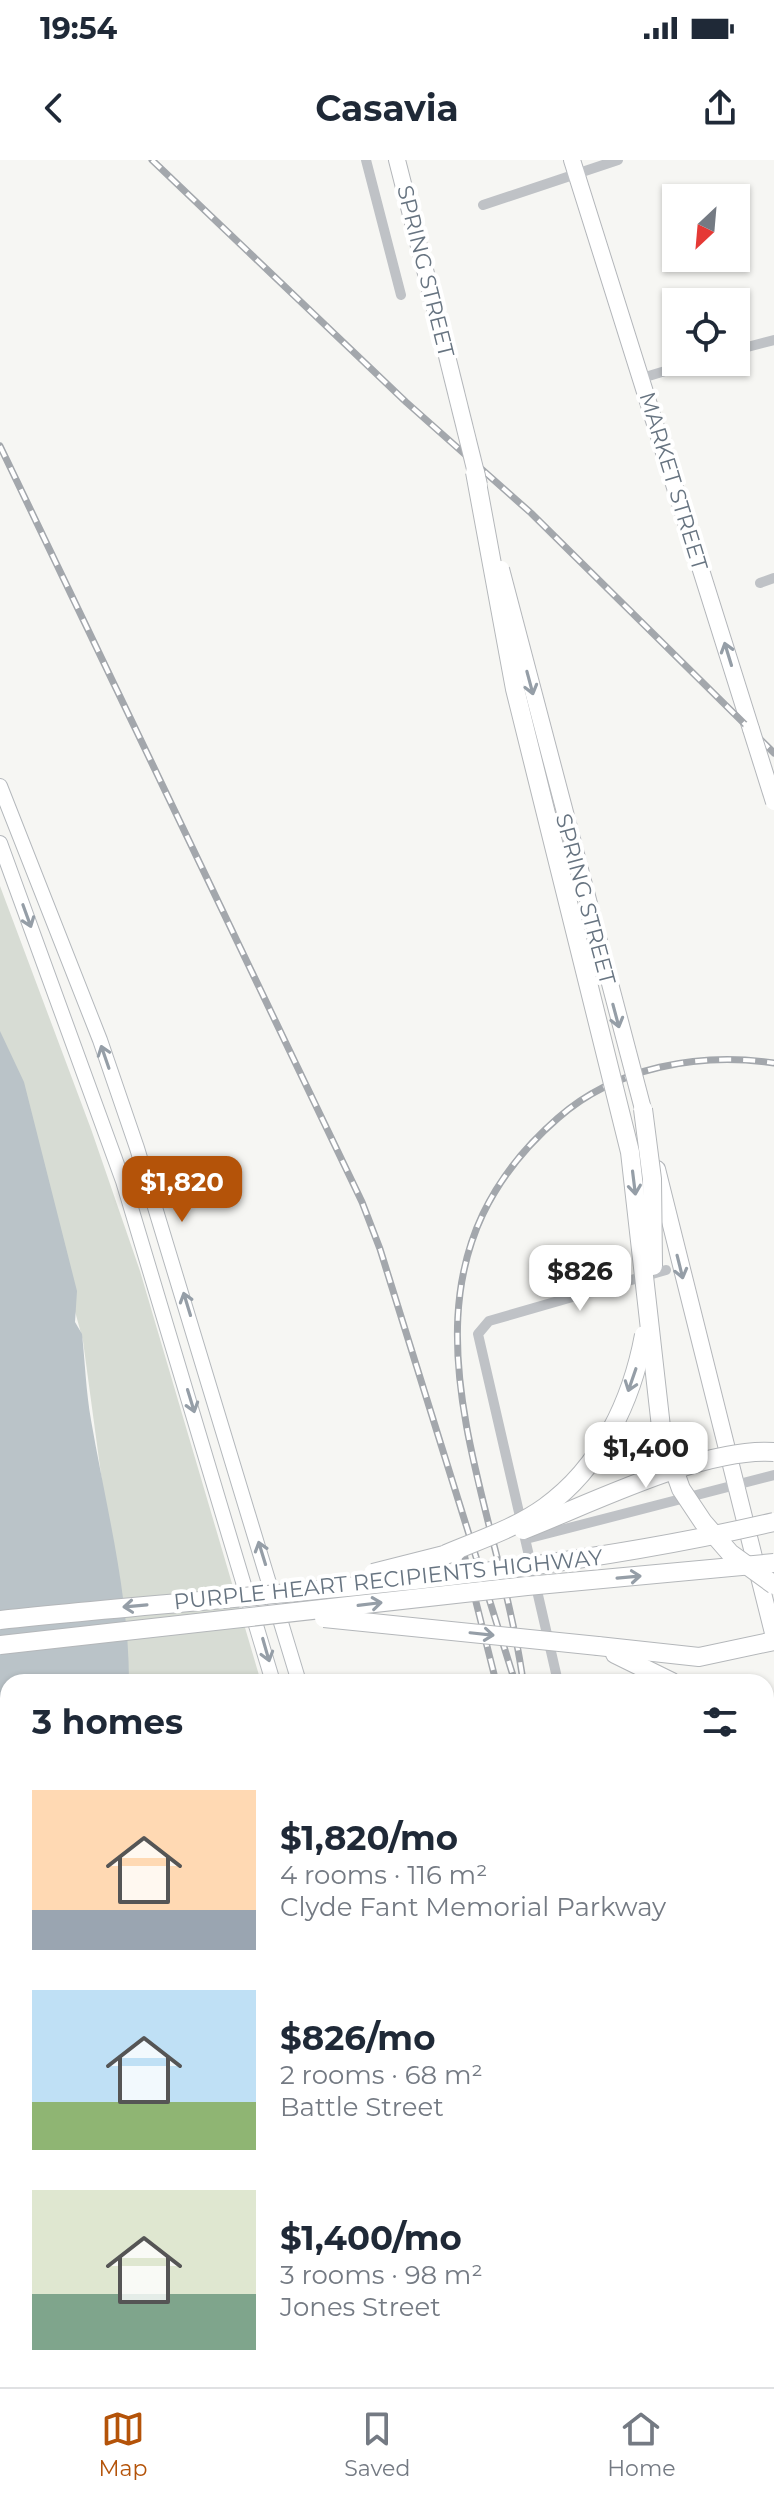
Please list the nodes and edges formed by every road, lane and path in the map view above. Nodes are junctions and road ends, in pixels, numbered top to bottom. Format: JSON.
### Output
{"nodes":[{"id":1,"x":366,"y":160,"type":"edge"},
{"id":2,"x":397,"y":160,"type":"edge"},
{"id":3,"x":618,"y":160,"type":"edge"},
{"id":4,"x":576,"y":164,"type":"edge"},
{"id":5,"x":483,"y":205,"type":"dead end"},
{"id":6,"x":401,"y":295,"type":"dead end"},
{"id":7,"x":774,"y":340,"type":"edge"},
{"id":8,"x":750,"y":346,"type":"edge"},
{"id":9,"x":662,"y":372,"type":"edge"},
{"id":10,"x":642,"y":378,"type":"junction"},
{"id":11,"x":475,"y":472,"type":"junction"},
{"id":12,"x":774,"y":578,"type":"edge"},
{"id":13,"x":760,"y":583,"type":"dead end"},
{"id":14,"x":0,"y":786,"type":"edge"},
{"id":15,"x":774,"y":802,"type":"edge"},
{"id":16,"x":0,"y":843,"type":"edge"},
{"id":17,"x":643,"y":1109,"type":"junction"},
{"id":18,"x":666,"y":1270,"type":"dead end"},
{"id":19,"x":774,"y":1452,"type":"edge"},
{"id":20,"x":774,"y":1475,"type":"edge"},
{"id":21,"x":735,"y":1484,"type":"junction"},
{"id":22,"x":774,"y":1522,"type":"edge"},
{"id":23,"x":526,"y":1539,"type":"junction"},
{"id":24,"x":446,"y":1554,"type":"junction"},
{"id":25,"x":774,"y":1563,"type":"edge"},
{"id":26,"x":774,"y":1585,"type":"edge"},
{"id":27,"x":296,"y":1592,"type":"junction"},
{"id":28,"x":293,"y":1615,"type":"junction"},
{"id":29,"x":0,"y":1620,"type":"edge"},
{"id":30,"x":774,"y":1639,"type":"edge"},
{"id":31,"x":0,"y":1645,"type":"edge"},
{"id":32,"x":598,"y":1646,"type":"junction"},
{"id":33,"x":271,"y":1674,"type":"edge"},
{"id":34,"x":297,"y":1674,"type":"edge"},
{"id":35,"x":556,"y":1674,"type":"edge"},
{"id":36,"x":656,"y":1674,"type":"edge"}],
"edges":[{"from":1,"to":6,"type":"street"},
{"from":2,"to":11,"type":"main road","name":"SPRING STREET","bridge":true},
{"from":3,"to":4,"type":"street"},
{"from":4,"to":5,"type":"street"},
{"from":4,"to":10,"type":"main road","name":"MARKET STREET"},
{"from":7,"to":8,"type":"street"},
{"from":9,"to":10,"type":"street"},
{"from":15,"to":10,"type":"main road","name":"MARKET STREET","one_way":true,"bridge":true},
{"from":11,"to":17,"type":"main road","name":"SPRING STREET","one_way":true,"bridge":true},
{"from":11,"to":26,"type":"highway","one_way":true,"bridge":true},
{"from":12,"to":13,"type":"street"},
{"from":34,"to":14,"type":"main road","one_way":true},
{"from":16,"to":33,"type":"main road","one_way":true},
{"from":17,"to":21,"type":"main road","name":"SPRING STREET","one_way":true,"bridge":true},
{"from":17,"to":24,"type":"highway","one_way":true,"bridge":true},
{"from":18,"to":23,"type":"street"},
{"from":19,"to":24,"type":"highway","bridge":true},
{"from":20,"to":21,"type":"street"},
{"from":21,"to":23,"type":"street"},
{"from":21,"to":30,"type":"main road","name":"SPRING STREET"},
{"from":22,"to":27,"type":"highway","name":"PURPLE HEART RECIPIENTS HIGHWAY","bridge":true},
{"from":23,"to":35,"type":"street"},
{"from":24,"to":27,"type":"highway","bridge":true},
{"from":28,"to":25,"type":"highway","name":"PURPLE HEART RECIPIENTS HIGHWAY","one_way":true,"bridge":true},
{"from":27,"to":29,"type":"highway","name":"PURPLE HEART RECIPIENTS HIGHWAY","one_way":true,"bridge":true},
{"from":28,"to":31,"type":"highway","name":"PURPLE HEART RECIPIENTS HIGHWAY","bridge":true},
{"from":28,"to":32,"type":"highway","one_way":true,"bridge":true},
{"from":30,"to":32,"type":"highway"},
{"from":32,"to":36,"type":"highway"}]}
